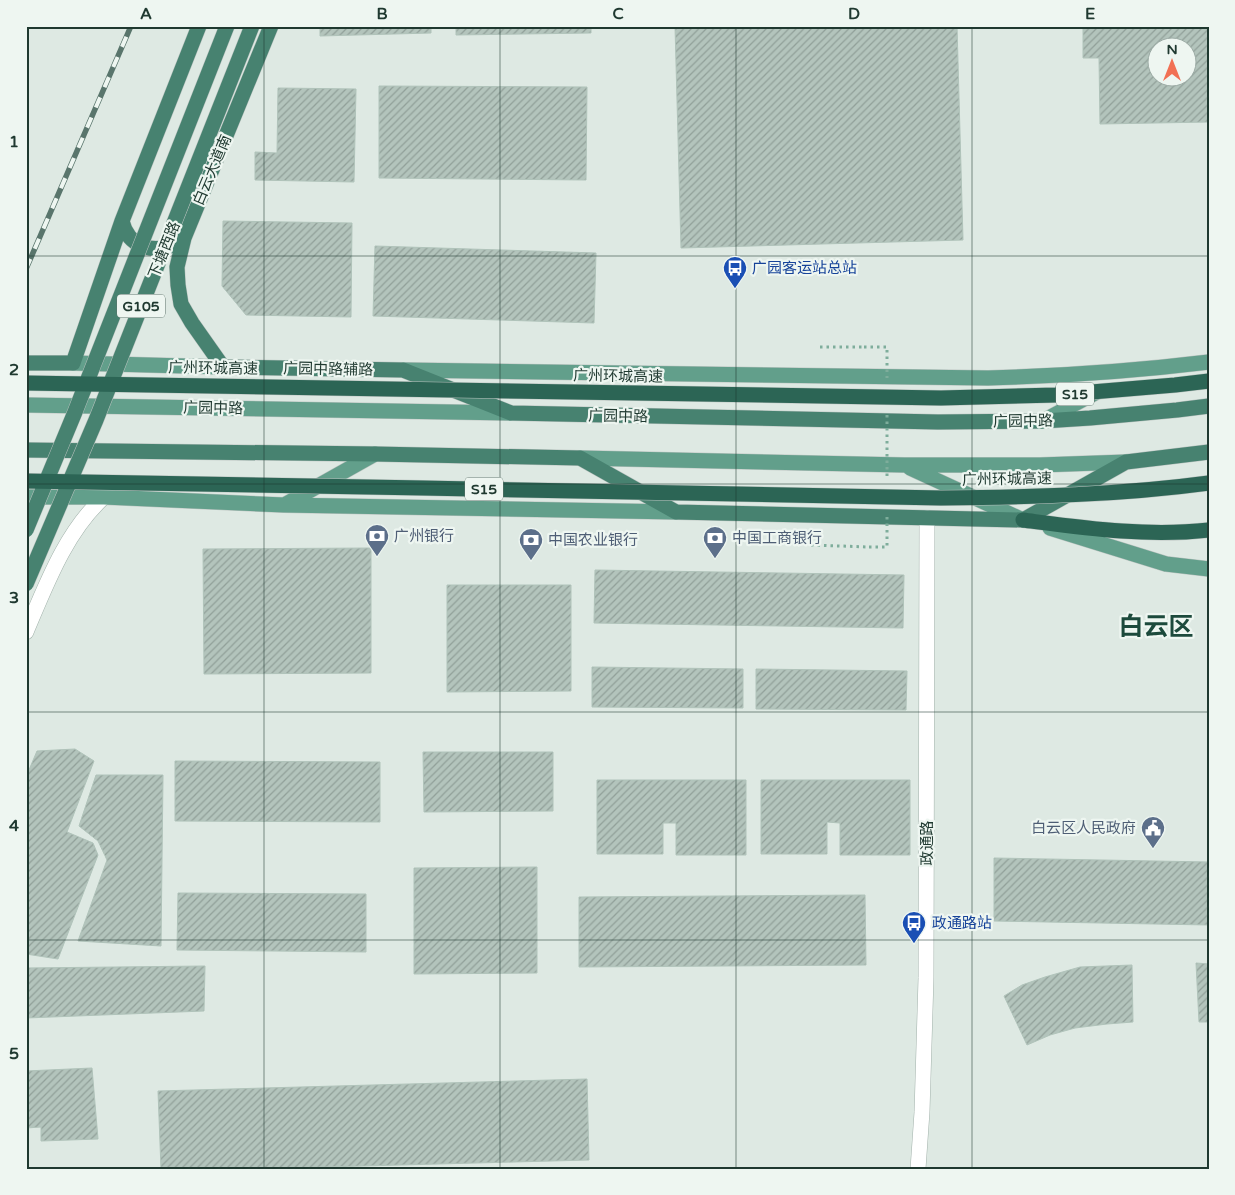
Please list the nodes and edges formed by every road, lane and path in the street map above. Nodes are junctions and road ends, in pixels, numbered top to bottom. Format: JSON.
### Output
{"nodes":[{"id":1,"x":199,"y":26,"type":"edge"},
{"id":2,"x":227,"y":26,"type":"edge"},
{"id":3,"x":252,"y":26,"type":"edge"},
{"id":4,"x":271,"y":26,"type":"edge"},
{"id":5,"x":122,"y":222,"type":"junction"},
{"id":6,"x":184,"y":238,"type":"junction"},
{"id":7,"x":820,"y":347,"type":"dead end"},
{"id":8,"x":1209,"y":362,"type":"edge"},
{"id":9,"x":26,"y":363,"type":"edge"},
{"id":10,"x":72,"y":363,"type":"junction"},
{"id":11,"x":223,"y":367,"type":"junction"},
{"id":12,"x":403,"y":370,"type":"junction"},
{"id":13,"x":1135,"y":371,"type":"junction"},
{"id":14,"x":1209,"y":381,"type":"edge"},
{"id":15,"x":26,"y":383,"type":"edge"},
{"id":16,"x":887,"y":385,"type":"dead end"},
{"id":17,"x":26,"y":405,"type":"edge"},
{"id":18,"x":1209,"y":406,"type":"edge"},
{"id":19,"x":511,"y":413,"type":"junction"},
{"id":20,"x":887,"y":413,"type":"dead end"},
{"id":21,"x":1042,"y":421,"type":"junction"},
{"id":22,"x":26,"y":450,"type":"edge"},
{"id":23,"x":1209,"y":452,"type":"edge"},
{"id":24,"x":374,"y":454,"type":"junction"},
{"id":25,"x":580,"y":458,"type":"junction"},
{"id":26,"x":1126,"y":462,"type":"junction"},
{"id":27,"x":904,"y":465,"type":"junction"},
{"id":28,"x":887,"y":480,"type":"dead end"},
{"id":29,"x":26,"y":481,"type":"edge"},
{"id":30,"x":1209,"y":483,"type":"edge"},
{"id":31,"x":26,"y":497,"type":"edge"},
{"id":32,"x":104,"y":497,"type":"junction"},
{"id":33,"x":284,"y":505,"type":"junction"},
{"id":34,"x":887,"y":509,"type":"dead end"},
{"id":35,"x":676,"y":512,"type":"junction"},
{"id":36,"x":927,"y":518,"type":"junction"},
{"id":37,"x":1023,"y":520,"type":"junction"},
{"id":38,"x":26,"y":530,"type":"edge"},
{"id":39,"x":1209,"y":530,"type":"edge"},
{"id":40,"x":811,"y":545,"type":"dead end"},
{"id":41,"x":1209,"y":569,"type":"edge"},
{"id":42,"x":26,"y":584,"type":"edge"},
{"id":43,"x":26,"y":632,"type":"edge"},
{"id":44,"x":918,"y":1169,"type":"edge"}],
"edges":[{"from":1,"to":5,"type":"highway"},
{"from":2,"to":38,"type":"highway","name":"下塘西路","number":"G105","bridge":true},
{"from":3,"to":42,"type":"highway","name":"下塘西路","number":"G105","bridge":true},
{"from":4,"to":6,"type":"highway","name":"白云大道南"},
{"from":5,"to":6,"type":"highway"},
{"from":5,"to":10,"type":"highway"},
{"from":6,"to":11,"type":"highway","name":"白云大道南"},
{"from":7,"to":16,"type":"path","bridge":true},
{"from":8,"to":13,"type":"main road"},
{"from":9,"to":10,"type":"highway"},
{"from":10,"to":11,"type":"main road"},
{"from":11,"to":12,"type":"highway","name":"广园中路辅路"},
{"from":12,"to":13,"type":"main road"},
{"from":12,"to":19,"type":"highway"},
{"from":13,"to":21,"type":"main road"},
{"from":14,"to":15,"type":"highway","name":"广州环城高速","number":"S15","bridge":true},
{"from":17,"to":19,"type":"main road","name":"广园中路"},
{"from":18,"to":21,"type":"highway","name":"广园中路"},
{"from":19,"to":21,"type":"highway","name":"广园中路"},
{"from":20,"to":28,"type":"path","bridge":true},
{"from":22,"to":24,"type":"highway"},
{"from":23,"to":26,"type":"highway"},
{"from":24,"to":25,"type":"highway"},
{"from":24,"to":33,"type":"main road"},
{"from":25,"to":27,"type":"main road"},
{"from":25,"to":35,"type":"highway"},
{"from":26,"to":27,"type":"main road"},
{"from":26,"to":37,"type":"highway"},
{"from":27,"to":37,"type":"main road"},
{"from":29,"to":30,"type":"highway","name":"广州环城高速","number":"S15","bridge":true},
{"from":31,"to":32,"type":"main road"},
{"from":32,"to":33,"type":"main road"},
{"from":32,"to":43,"type":"street"},
{"from":33,"to":35,"type":"main road"},
{"from":34,"to":40,"type":"path","bridge":true},
{"from":35,"to":36,"type":"highway"},
{"from":36,"to":37,"type":"highway"},
{"from":36,"to":44,"type":"street","name":"政通路"},
{"from":37,"to":39,"type":"highway"},
{"from":37,"to":41,"type":"main road"}]}
